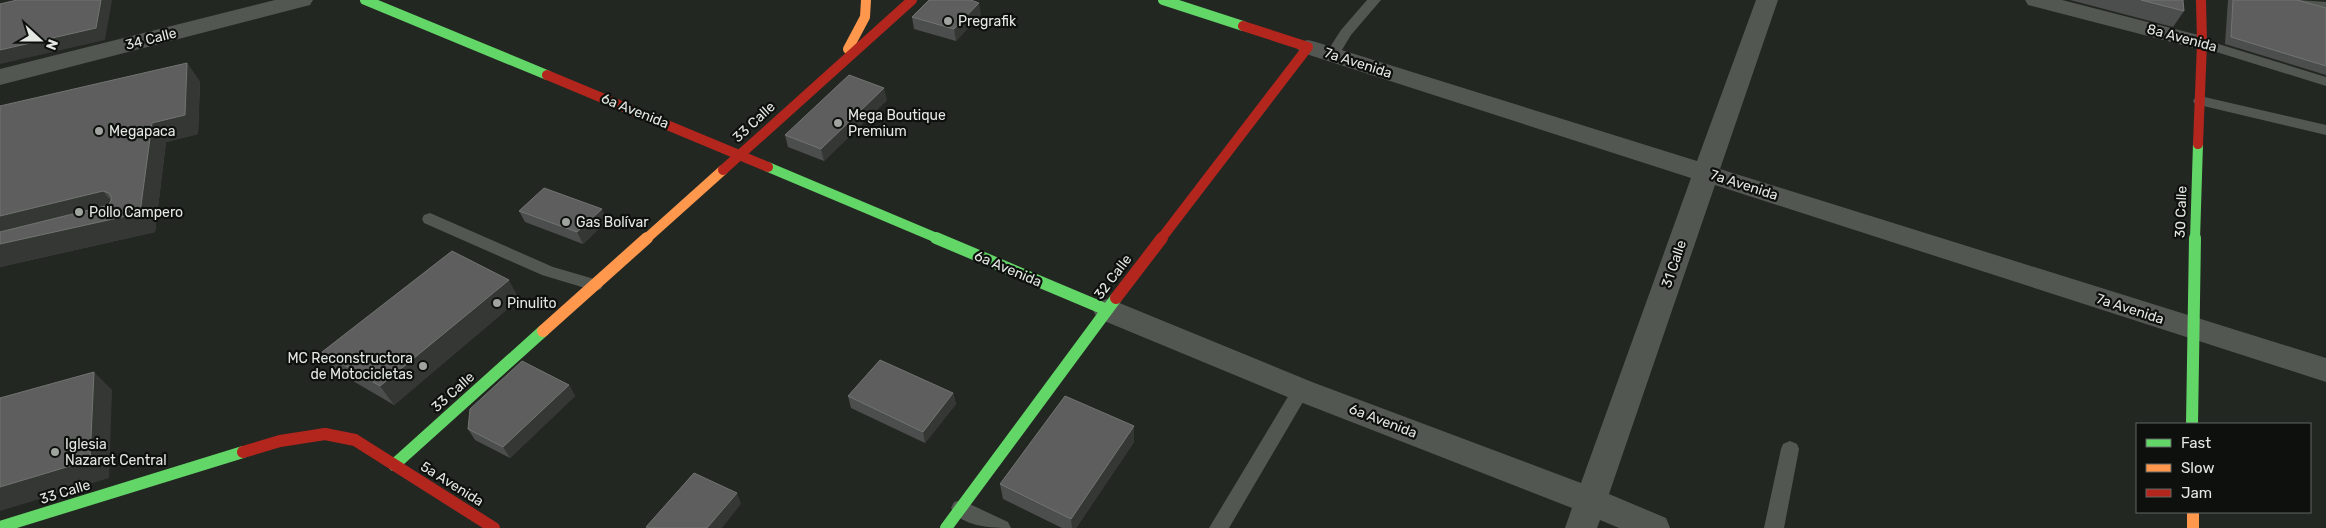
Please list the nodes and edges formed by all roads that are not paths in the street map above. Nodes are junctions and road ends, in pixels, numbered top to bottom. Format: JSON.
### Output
{"nodes":[{"id":1,"x":302,"y":0,"type":"edge"},
{"id":2,"x":365,"y":0,"type":"edge"},
{"id":3,"x":866,"y":0,"type":"edge"},
{"id":4,"x":875,"y":0,"type":"edge"},
{"id":5,"x":912,"y":0,"type":"edge"},
{"id":6,"x":1163,"y":0,"type":"edge"},
{"id":7,"x":1374,"y":0,"type":"edge"},
{"id":8,"x":1767,"y":0,"type":"edge"},
{"id":9,"x":2036,"y":0,"type":"edge"},
{"id":10,"x":2201,"y":0,"type":"edge"},
{"id":11,"x":2305,"y":0,"type":"edge"},
{"id":12,"x":2326,"y":6,"type":"edge"},
{"id":13,"x":865,"y":17,"type":"junction"},
{"id":14,"x":2202,"y":43,"type":"junction"},
{"id":15,"x":1320,"y":51,"type":"junction"},
{"id":16,"x":840,"y":63,"type":"junction"},
{"id":17,"x":0,"y":77,"type":"edge"},
{"id":18,"x":2326,"y":82,"type":"edge"},
{"id":19,"x":2200,"y":101,"type":"junction"},
{"id":20,"x":2326,"y":130,"type":"edge"},
{"id":21,"x":740,"y":155,"type":"junction"},
{"id":22,"x":1706,"y":173,"type":"junction"},
{"id":23,"x":430,"y":219,"type":"dead end"},
{"id":24,"x":594,"y":285,"type":"junction"},
{"id":25,"x":1107,"y":310,"type":"junction"},
{"id":26,"x":2192,"y":328,"type":"junction"},
{"id":27,"x":2326,"y":370,"type":"edge"},
{"id":28,"x":1301,"y":390,"type":"junction"},
{"id":29,"x":2192,"y":423,"type":"edge"},
{"id":30,"x":1790,"y":450,"type":"dead end"},
{"id":31,"x":394,"y":465,"type":"junction"},
{"id":32,"x":961,"y":508,"type":"junction"},
{"id":33,"x":2192,"y":513,"type":"edge"},
{"id":34,"x":1586,"y":514,"type":"edge"},
{"id":35,"x":0,"y":527,"type":"edge"},
{"id":36,"x":494,"y":528,"type":"edge"},
{"id":37,"x":946,"y":528,"type":"edge"},
{"id":38,"x":1001,"y":528,"type":"edge"},
{"id":39,"x":1219,"y":528,"type":"edge"},
{"id":40,"x":1654,"y":528,"type":"edge"},
{"id":41,"x":1774,"y":528,"type":"edge"},
{"id":42,"x":2193,"y":528,"type":"edge"}],
"edges":[{"from":1,"to":17,"type":"street","name":"34 Calle"},
{"from":2,"to":21,"type":"main road","name":"6a Avenida"},
{"from":3,"to":13,"type":"main road"},
{"from":4,"to":13,"type":"main road"},
{"from":5,"to":16,"type":"main road","name":"33 Calle"},
{"from":6,"to":15,"type":"main road","name":"7a Avenida"},
{"from":7,"to":15,"type":"lane"},
{"from":8,"to":22,"type":"street","name":"31 Calle"},
{"from":9,"to":14,"type":"street","name":"8a Avenida"},
{"from":10,"to":14,"type":"main road","name":"30 Calle"},
{"from":11,"to":12,"type":"lane"},
{"from":13,"to":16,"type":"main road"},
{"from":14,"to":18,"type":"lane","name":"8a Avenida"},
{"from":14,"to":19,"type":"main road","name":"30 Calle"},
{"from":15,"to":22,"type":"street","name":"7a Avenida"},
{"from":15,"to":25,"type":"main road","name":"32 Calle"},
{"from":16,"to":21,"type":"main road","name":"33 Calle"},
{"from":19,"to":20,"type":"lane"},
{"from":19,"to":26,"type":"main road","name":"30 Calle"},
{"from":21,"to":24,"type":"main road","name":"33 Calle"},
{"from":21,"to":25,"type":"main road","name":"6a Avenida"},
{"from":22,"to":26,"type":"street","name":"7a Avenida"},
{"from":22,"to":34,"type":"street","name":"31 Calle"},
{"from":23,"to":24,"type":"lane"},
{"from":24,"to":31,"type":"main road","name":"33 Calle"},
{"from":25,"to":28,"type":"street","name":"6a Avenida"},
{"from":25,"to":32,"type":"main road","name":"32 Calle"},
{"from":26,"to":27,"type":"street","name":"7a Avenida"},
{"from":26,"to":29,"type":"main road","name":"30 Calle"},
{"from":28,"to":34,"type":"street","name":"6a Avenida"},
{"from":28,"to":39,"type":"lane"},
{"from":30,"to":41,"type":"lane"},
{"from":31,"to":35,"type":"main road","name":"33 Calle"},
{"from":31,"to":36,"type":"main road","name":"5a Avenida"},
{"from":32,"to":37,"type":"main road","name":"32 Calle"},
{"from":32,"to":38,"type":"lane"},
{"from":33,"to":42,"type":"main road"},
{"from":34,"to":40,"type":"street","name":"6a Avenida"}]}
